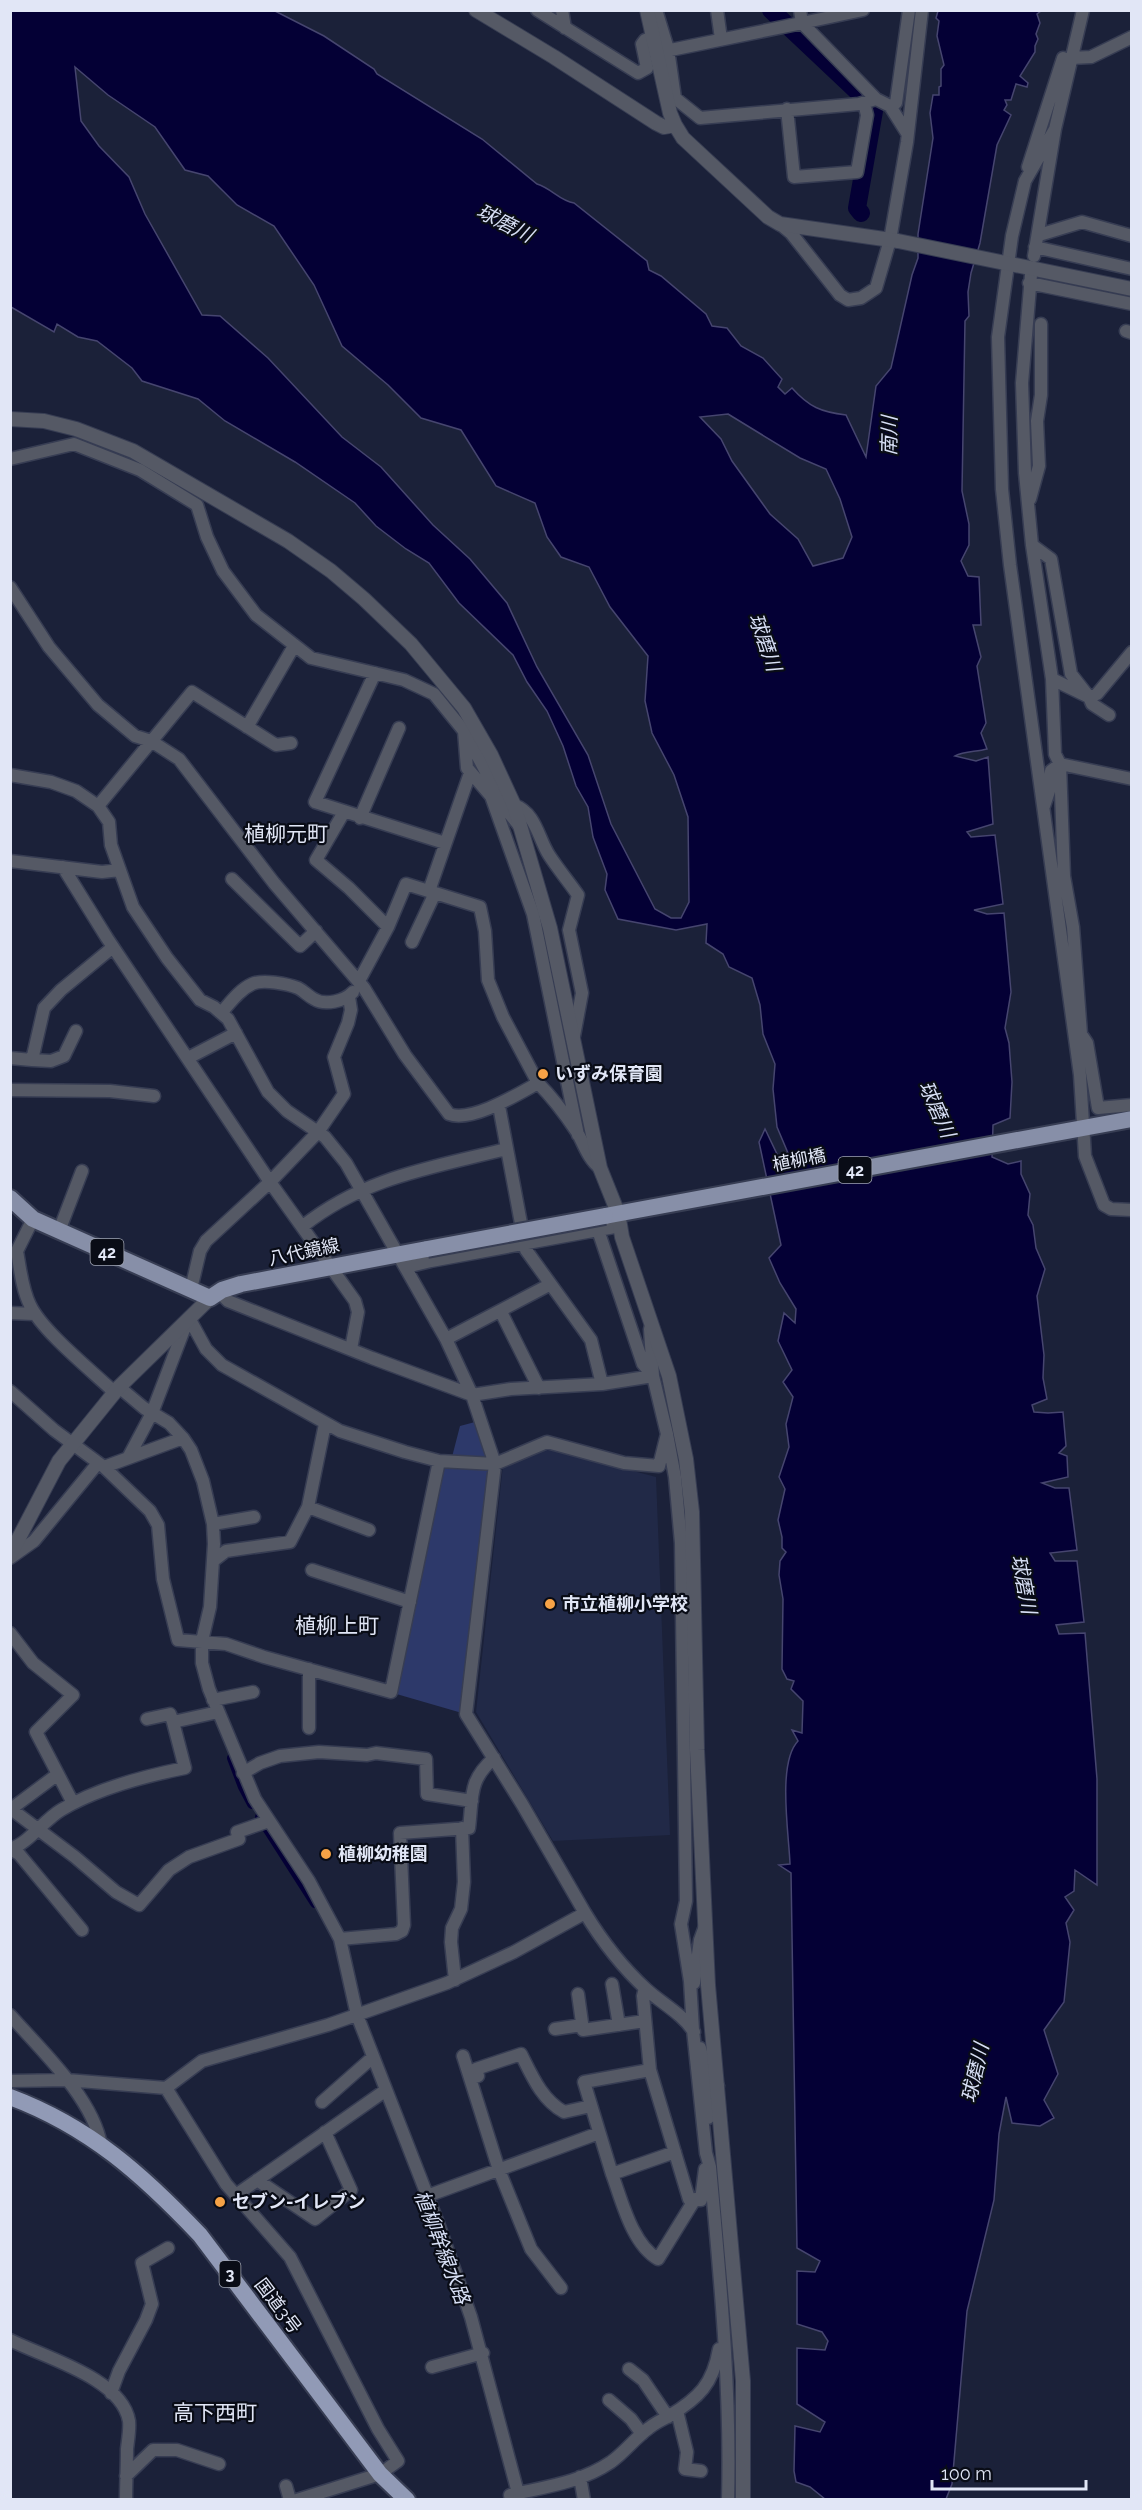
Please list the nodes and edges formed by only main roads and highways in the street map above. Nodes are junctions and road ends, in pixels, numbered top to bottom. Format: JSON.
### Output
{"nodes":[{"id":1,"x":1131,"y":1119,"type":"edge"},
{"id":2,"x":10,"y":1198,"type":"edge"},
{"id":3,"x":614,"y":1219,"type":"joint"},
{"id":4,"x":10,"y":2097,"type":"edge"},
{"id":5,"x":406,"y":2499,"type":"edge"}],
"edges":[{"from":1,"to":3,"type":"main road","name":"植柳橋","number":"42"},
{"from":2,"to":3,"type":"main road","name":"八代鏡線","number":"42","bridge":true},
{"from":4,"to":5,"type":"highway","name":"国道3号","number":"3"}]}
